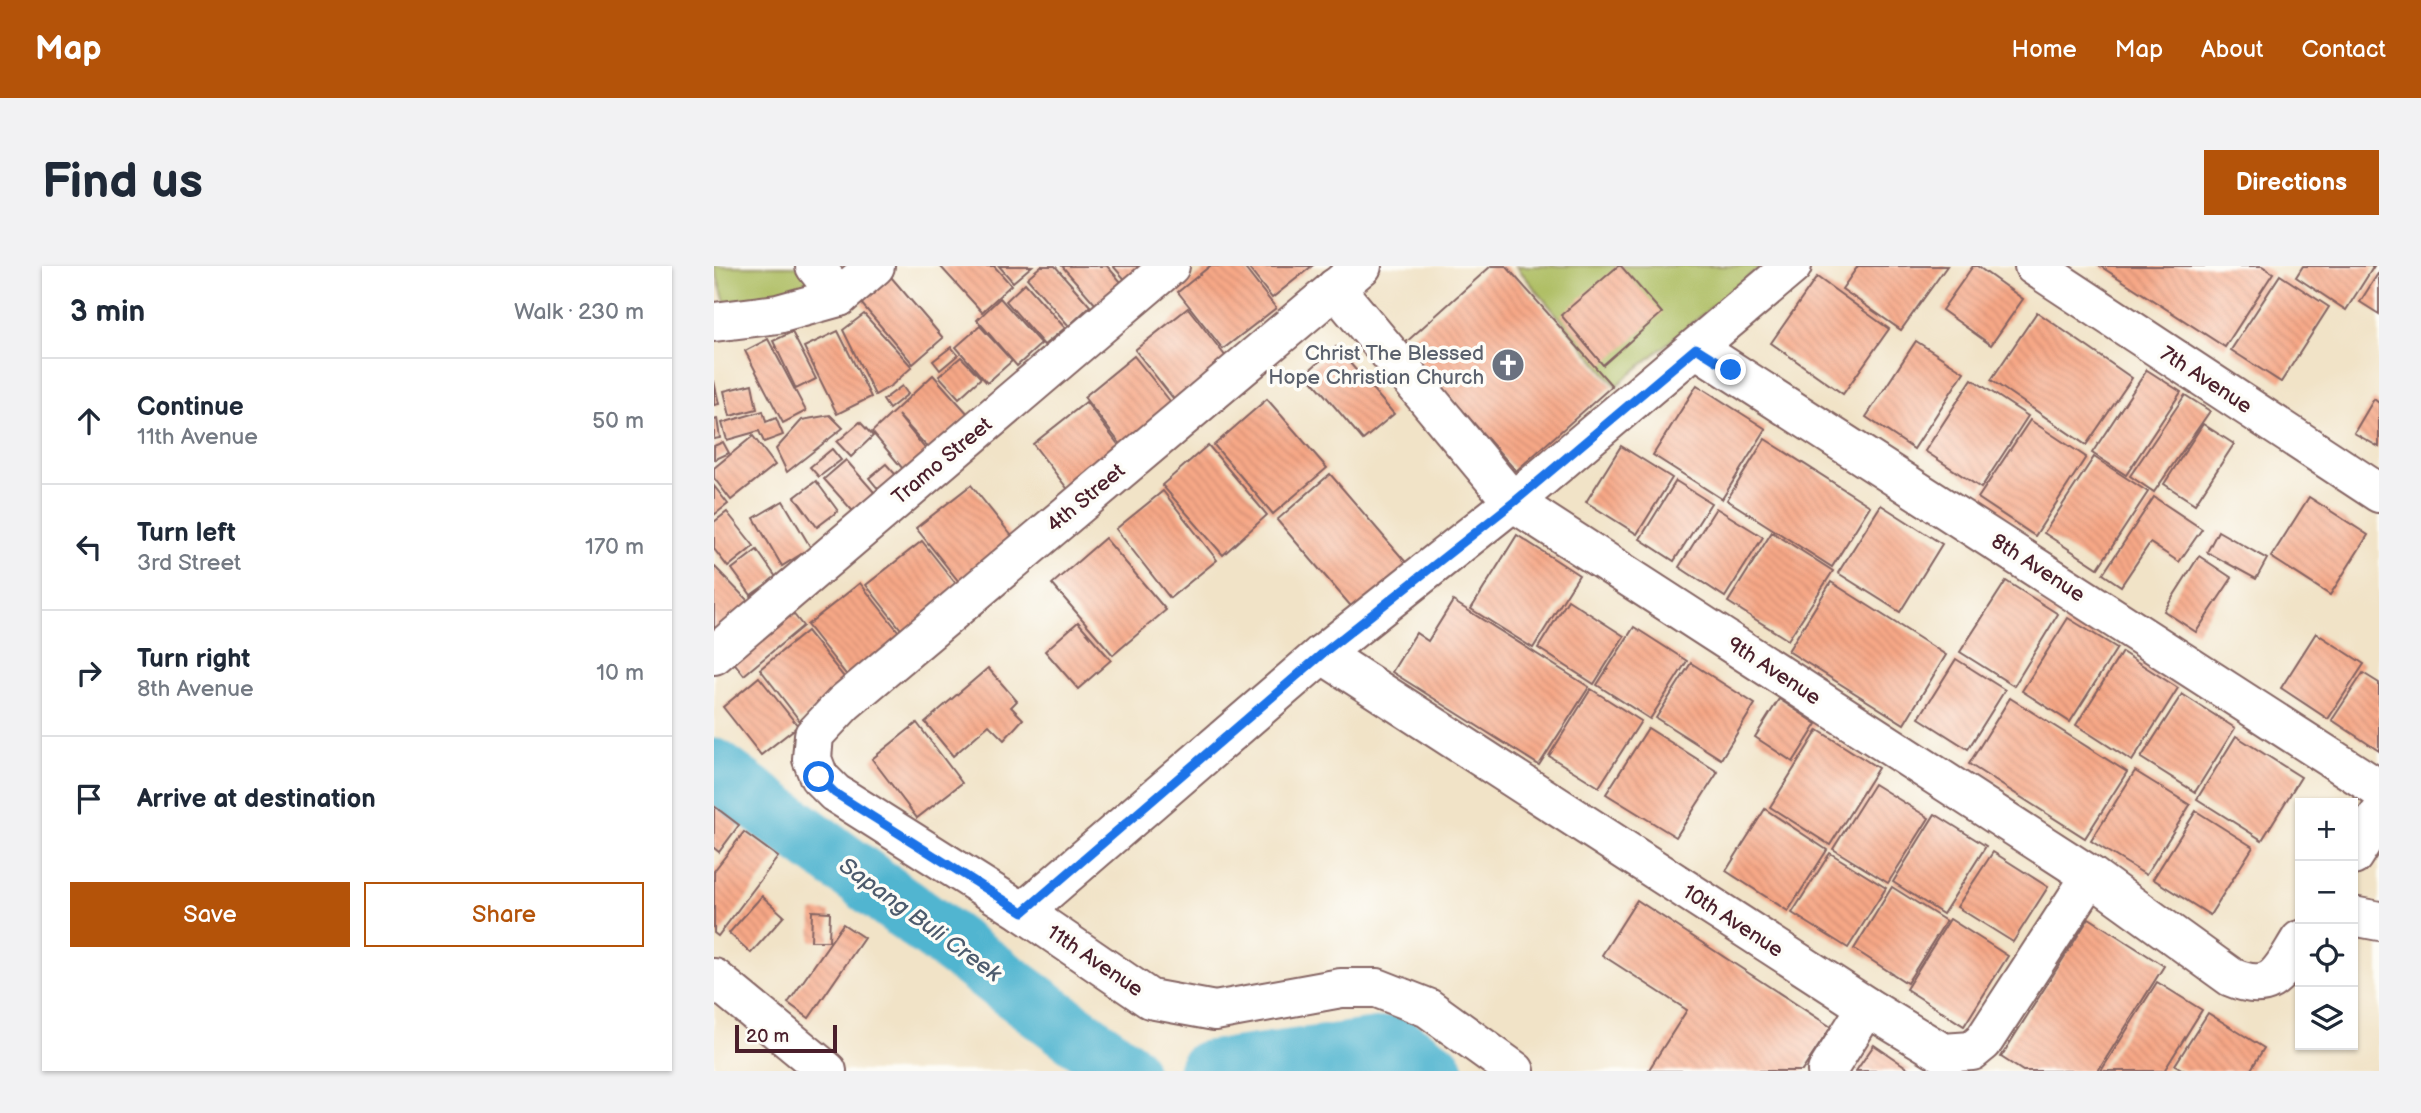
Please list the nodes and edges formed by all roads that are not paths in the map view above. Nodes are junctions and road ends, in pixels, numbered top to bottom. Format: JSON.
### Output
{"nodes":[{"id":1,"x":815,"y":266,"type":"edge"},
{"id":2,"x":875,"y":266,"type":"edge"},
{"id":3,"x":1170,"y":266,"type":"edge"},
{"id":4,"x":1792,"y":266,"type":"edge"},
{"id":5,"x":2034,"y":266,"type":"edge"},
{"id":6,"x":1348,"y":277,"type":"edge"},
{"id":7,"x":839,"y":297,"type":"junction"},
{"id":8,"x":714,"y":322,"type":"edge"},
{"id":9,"x":1696,"y":348,"type":"junction"},
{"id":10,"x":2379,"y":493,"type":"edge"},
{"id":11,"x":1514,"y":502,"type":"junction"},
{"id":12,"x":1322,"y":654,"type":"junction"},
{"id":13,"x":714,"y":655,"type":"edge"},
{"id":14,"x":814,"y":735,"type":"joint"},
{"id":15,"x":2379,"y":789,"type":"edge"},
{"id":16,"x":2379,"y":815,"type":"edge"},
{"id":17,"x":2358,"y":848,"type":"edge"},
{"id":18,"x":2091,"y":876,"type":"junction"},
{"id":19,"x":1023,"y":912,"type":"junction"},
{"id":20,"x":2358,"y":917,"type":"edge"},
{"id":21,"x":2379,"y":921,"type":"edge"},
{"id":22,"x":2295,"y":948,"type":"edge"},
{"id":23,"x":714,"y":978,"type":"edge"},
{"id":24,"x":1867,"y":1007,"type":"junction"},
{"id":25,"x":827,"y":1071,"type":"edge"},
{"id":26,"x":1515,"y":1071,"type":"edge"},
{"id":27,"x":1827,"y":1071,"type":"edge"}],
"edges":[{"from":1,"to":7,"type":"street"},
{"from":2,"to":7,"type":"street"},
{"from":3,"to":13,"type":"street","name":"Tramo Street"},
{"from":4,"to":9,"type":"street"},
{"from":5,"to":10,"type":"street","name":"7th Avenue"},
{"from":6,"to":11,"type":"street","name":"9th Avenue"},
{"from":6,"to":14,"type":"street","name":"4th Street"},
{"from":7,"to":8,"type":"street"},
{"from":9,"to":11,"type":"street"},
{"from":9,"to":15,"type":"street","name":"8th Avenue"},
{"from":11,"to":12,"type":"street"},
{"from":11,"to":18,"type":"street","name":"9th Avenue"},
{"from":12,"to":19,"type":"street"},
{"from":12,"to":24,"type":"street","name":"10th Avenue"},
{"from":14,"to":19,"type":"street","name":"11th Avenue"},
{"from":16,"to":17,"type":"street"},
{"from":18,"to":22,"type":"street","name":"9th Avenue"},
{"from":18,"to":24,"type":"street","name":"10th Avenue"},
{"from":19,"to":26,"type":"street","name":"11th Avenue"},
{"from":20,"to":21,"type":"street"},
{"from":23,"to":25,"type":"street"},
{"from":24,"to":27,"type":"street"}]}
